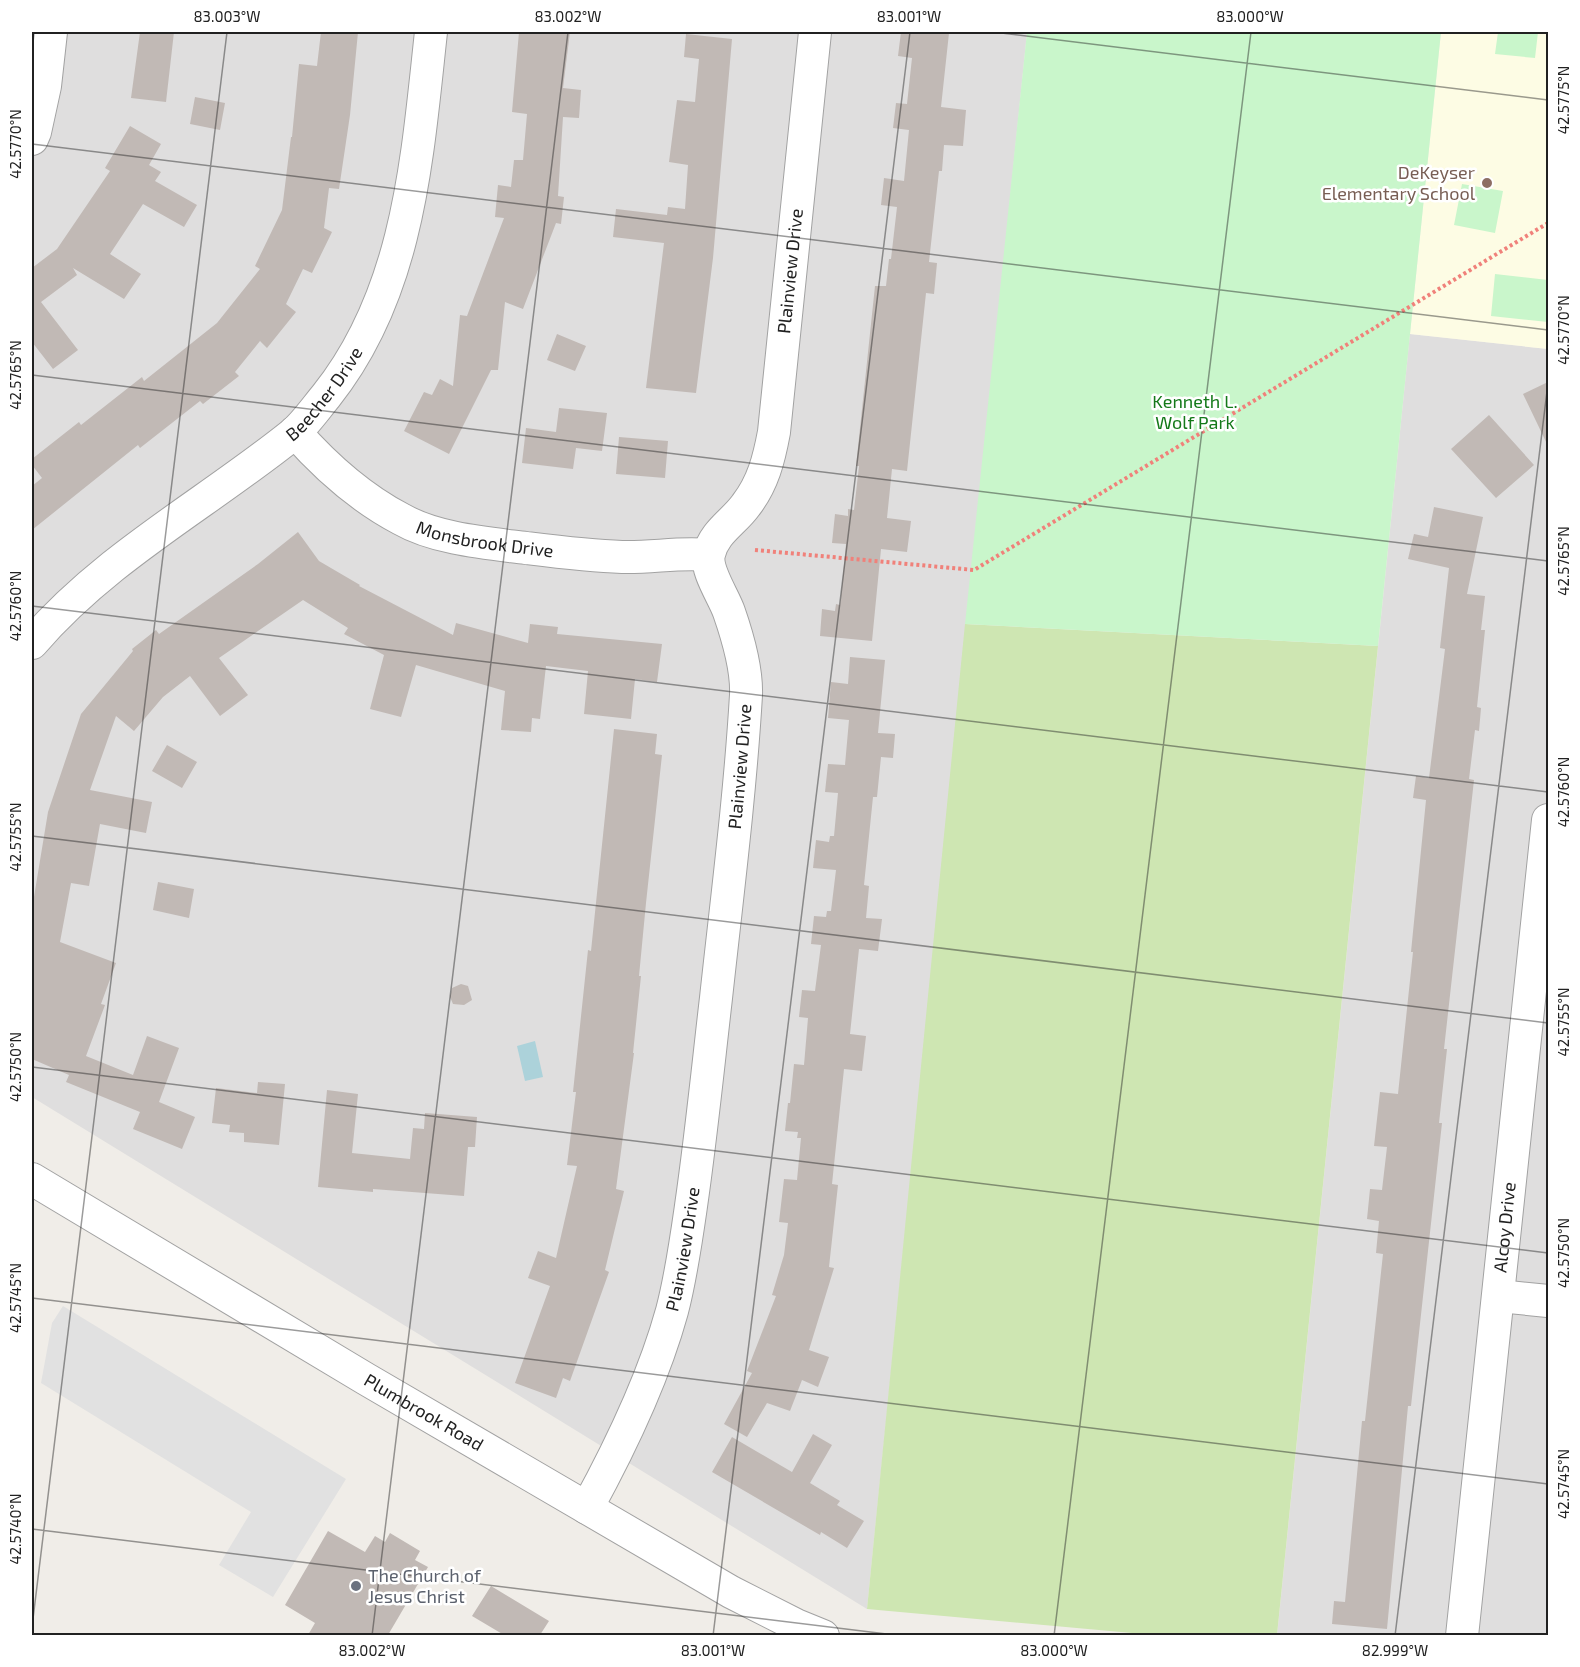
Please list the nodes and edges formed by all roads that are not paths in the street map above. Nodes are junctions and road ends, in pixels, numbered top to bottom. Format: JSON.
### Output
{"nodes":[{"id":1,"x":51,"y":32,"type":"edge"},
{"id":2,"x":431,"y":32,"type":"edge"},
{"id":3,"x":815,"y":32,"type":"edge"},
{"id":4,"x":32,"y":139,"type":"edge"},
{"id":5,"x":295,"y":432,"type":"junction"},
{"id":6,"x":708,"y":555,"type":"junction"},
{"id":7,"x":32,"y":643,"type":"edge"},
{"id":8,"x":1548,"y":820,"type":"edge"},
{"id":9,"x":1543,"y":919,"type":"edge"},
{"id":10,"x":32,"y":1179,"type":"edge"},
{"id":11,"x":1499,"y":1296,"type":"junction"},
{"id":12,"x":1548,"y":1300,"type":"edge"},
{"id":13,"x":587,"y":1508,"type":"junction"},
{"id":14,"x":823,"y":1635,"type":"edge"},
{"id":15,"x":1462,"y":1635,"type":"edge"}],
"edges":[{"from":1,"to":4,"type":"street"},
{"from":2,"to":5,"type":"street","name":"Beecher Drive"},
{"from":3,"to":6,"type":"street","name":"Plainview Drive"},
{"from":5,"to":6,"type":"street","name":"Monsbrook Drive"},
{"from":5,"to":7,"type":"street","name":"Beecher Drive"},
{"from":6,"to":13,"type":"street","name":"Plainview Drive"},
{"from":8,"to":9,"type":"street","name":"Alcoy Drive"},
{"from":9,"to":11,"type":"street","name":"Alcoy Drive"},
{"from":10,"to":13,"type":"street","name":"Plumbrook Road"},
{"from":11,"to":12,"type":"street"},
{"from":11,"to":15,"type":"street","name":"Alcoy Drive"},
{"from":13,"to":14,"type":"street","name":"Plumbrook Road"}]}
